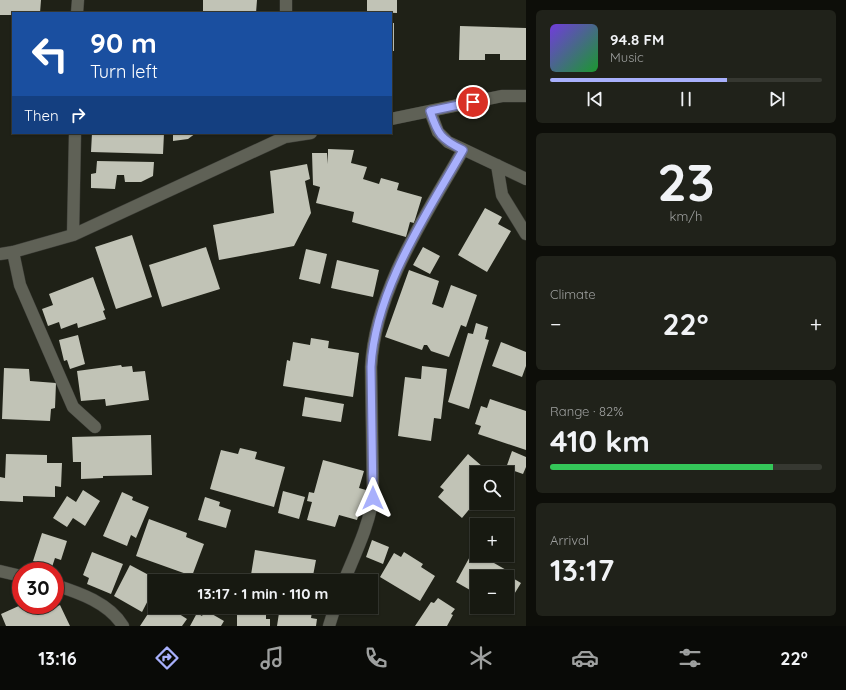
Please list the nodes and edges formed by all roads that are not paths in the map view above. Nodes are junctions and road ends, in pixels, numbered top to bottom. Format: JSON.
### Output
{"nodes":[{"id":1,"x":78,"y":0,"type":"edge"},
{"id":2,"x":286,"y":0,"type":"edge"},
{"id":3,"x":77,"y":12,"type":"edge"},
{"id":4,"x":286,"y":12,"type":"edge"},
{"id":5,"x":526,"y":96,"type":"edge"},
{"id":6,"x":430,"y":111,"type":"junction"},
{"id":7,"x":392,"y":119,"type":"edge"},
{"id":8,"x":75,"y":134,"type":"edge"},
{"id":9,"x":298,"y":134,"type":"edge"},
{"id":10,"x":285,"y":135,"type":"edge"},
{"id":11,"x":463,"y":150,"type":"junction"},
{"id":12,"x":497,"y":165,"type":"junction"},
{"id":13,"x":526,"y":179,"type":"edge"},
{"id":14,"x":526,"y":234,"type":"edge"},
{"id":15,"x":73,"y":235,"type":"junction"},
{"id":16,"x":13,"y":252,"type":"junction"},
{"id":17,"x":0,"y":254,"type":"edge"},
{"id":18,"x":95,"y":427,"type":"dead end"},
{"id":19,"x":0,"y":571,"type":"edge"},
{"id":20,"x":12,"y":574,"type":"edge"},
{"id":21,"x":347,"y":574,"type":"edge"},
{"id":22,"x":64,"y":588,"type":"edge"},
{"id":23,"x":333,"y":614,"type":"edge"},
{"id":24,"x":123,"y":626,"type":"edge"},
{"id":25,"x":329,"y":626,"type":"edge"}],
"edges":[{"from":1,"to":3,"type":"street"},
{"from":2,"to":4,"type":"street"},
{"from":5,"to":6,"type":"street"},
{"from":6,"to":7,"type":"street"},
{"from":6,"to":11,"type":"street"},
{"from":8,"to":15,"type":"street"},
{"from":9,"to":10,"type":"street"},
{"from":10,"to":15,"type":"street"},
{"from":11,"to":12,"type":"street"},
{"from":11,"to":21,"type":"street"},
{"from":12,"to":13,"type":"street"},
{"from":12,"to":14,"type":"street"},
{"from":15,"to":16,"type":"street"},
{"from":16,"to":17,"type":"street"},
{"from":16,"to":18,"type":"street"},
{"from":19,"to":20,"type":"street"},
{"from":22,"to":24,"type":"street"},
{"from":23,"to":25,"type":"street"}]}
